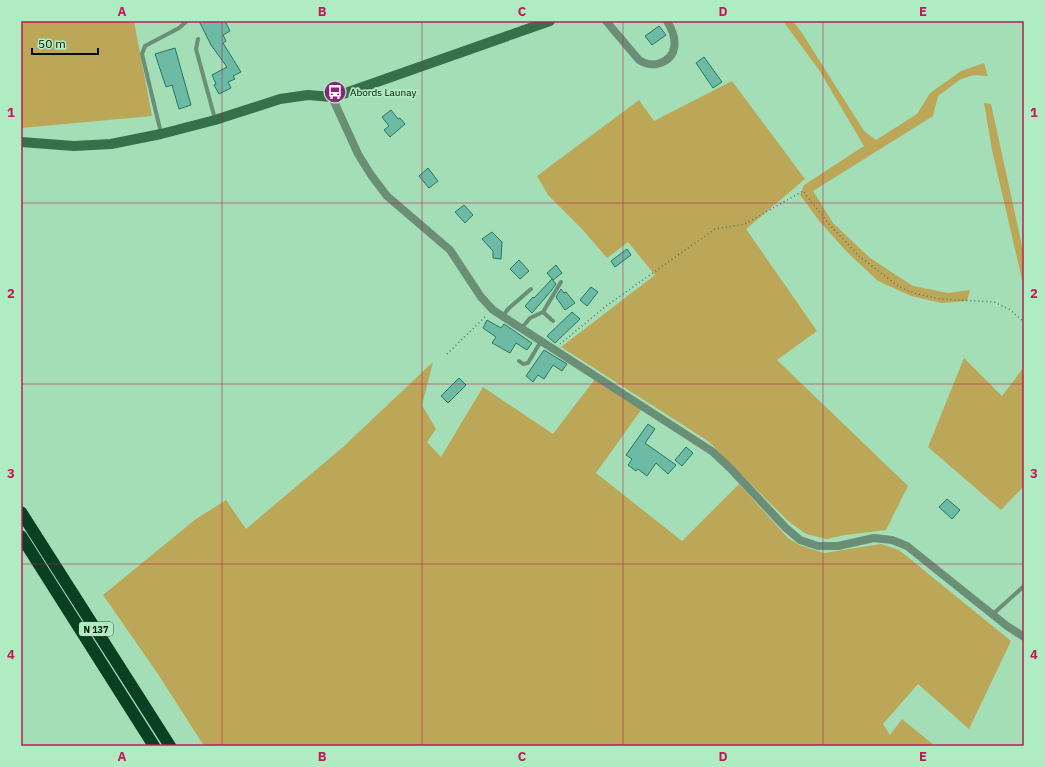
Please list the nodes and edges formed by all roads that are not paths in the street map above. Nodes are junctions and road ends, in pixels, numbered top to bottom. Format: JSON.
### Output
{"nodes":[{"id":1,"x":188,"y":21,"type":"edge"},
{"id":2,"x":550,"y":21,"type":"edge"},
{"id":3,"x":606,"y":21,"type":"edge"},
{"id":4,"x":667,"y":21,"type":"edge"},
{"id":5,"x":198,"y":39,"type":"dead end"},
{"id":6,"x":332,"y":97,"type":"junction"},
{"id":7,"x":215,"y":120,"type":"junction"},
{"id":8,"x":161,"y":134,"type":"junction"},
{"id":9,"x":21,"y":142,"type":"edge"},
{"id":10,"x":561,"y":282,"type":"dead end"},
{"id":11,"x":532,"y":289,"type":"dead end"},
{"id":12,"x":543,"y":312,"type":"junction"},
{"id":13,"x":503,"y":316,"type":"junction"},
{"id":14,"x":553,"y":321,"type":"dead end"},
{"id":15,"x":521,"y":328,"type":"junction"},
{"id":16,"x":541,"y":341,"type":"junction"},
{"id":17,"x":519,"y":361,"type":"dead end"},
{"id":18,"x":21,"y":512,"type":"edge"},
{"id":19,"x":21,"y":536,"type":"edge"},
{"id":20,"x":1024,"y":586,"type":"edge"},
{"id":21,"x":993,"y":614,"type":"junction"},
{"id":22,"x":1024,"y":637,"type":"edge"},
{"id":23,"x":146,"y":734,"type":"junction"},
{"id":24,"x":151,"y":746,"type":"edge"},
{"id":25,"x":154,"y":746,"type":"edge"},
{"id":26,"x":170,"y":746,"type":"edge"}],
"edges":[{"from":1,"to":8,"type":"lane"},
{"from":2,"to":6,"type":"street"},
{"from":3,"to":4,"type":"street"},
{"from":5,"to":7,"type":"lane"},
{"from":6,"to":7,"type":"street"},
{"from":6,"to":13,"type":"street"},
{"from":7,"to":8,"type":"street"},
{"from":8,"to":9,"type":"street"},
{"from":10,"to":12,"type":"lane"},
{"from":11,"to":13,"type":"lane"},
{"from":12,"to":14,"type":"lane"},
{"from":12,"to":15,"type":"lane"},
{"from":13,"to":15,"type":"street"},
{"from":15,"to":16,"type":"street"},
{"from":16,"to":17,"type":"lane"},
{"from":16,"to":21,"type":"street"},
{"from":18,"to":26,"type":"highway","number":"N 137"},
{"from":19,"to":23,"type":"highway","number":"N 137"},
{"from":20,"to":21,"type":"lane"},
{"from":21,"to":22,"type":"street"},
{"from":23,"to":24,"type":"lane"},
{"from":23,"to":25,"type":"highway","number":"N 137"}]}
